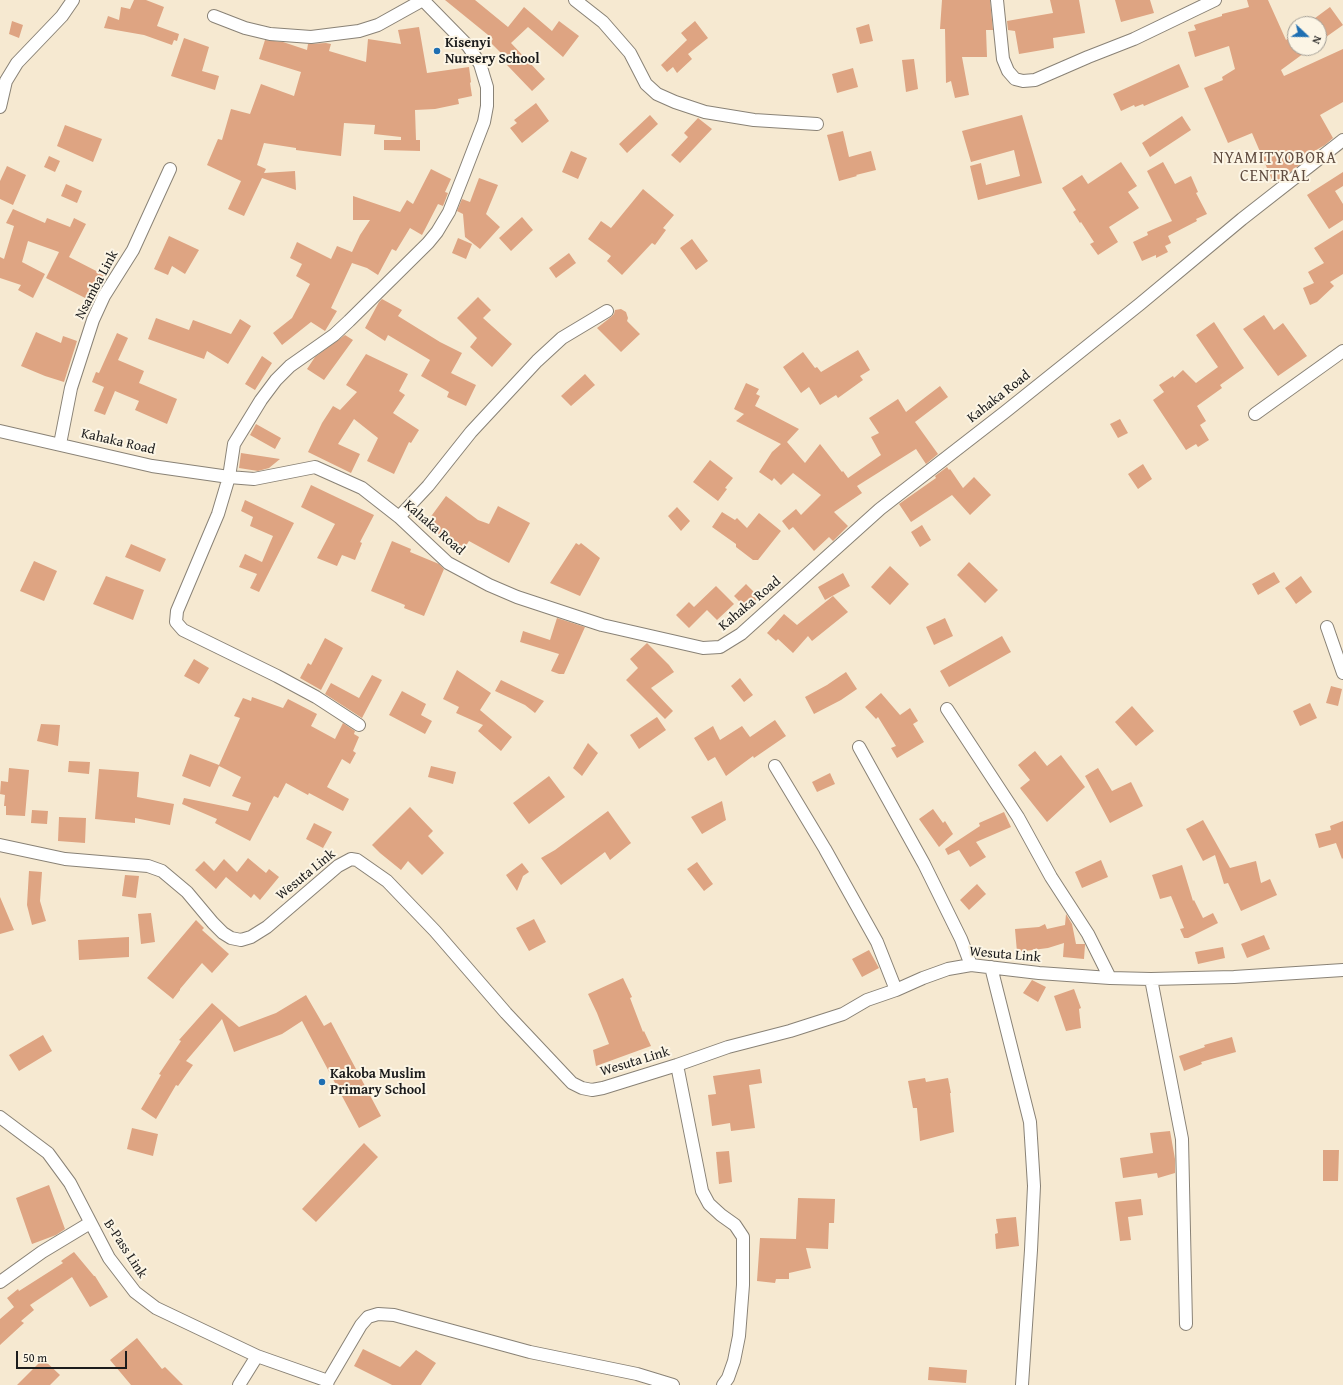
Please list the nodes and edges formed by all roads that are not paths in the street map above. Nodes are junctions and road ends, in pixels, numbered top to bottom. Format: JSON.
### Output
{"nodes":[{"id":1,"x":73,"y":0,"type":"edge"},
{"id":2,"x":423,"y":0,"type":"edge"},
{"id":3,"x":575,"y":0,"type":"edge"},
{"id":4,"x":997,"y":0,"type":"edge"},
{"id":5,"x":1215,"y":0,"type":"edge"},
{"id":6,"x":214,"y":16,"type":"dead end"},
{"id":7,"x":0,"y":107,"type":"edge"},
{"id":8,"x":817,"y":124,"type":"dead end"},
{"id":9,"x":1343,"y":140,"type":"edge"},
{"id":10,"x":170,"y":168,"type":"dead end"},
{"id":11,"x":607,"y":310,"type":"dead end"},
{"id":12,"x":1343,"y":351,"type":"edge"},
{"id":13,"x":1255,"y":414,"type":"dead end"},
{"id":14,"x":0,"y":431,"type":"edge"},
{"id":15,"x":60,"y":444,"type":"junction"},
{"id":16,"x":229,"y":477,"type":"junction"},
{"id":17,"x":399,"y":517,"type":"junction"},
{"id":18,"x":1327,"y":627,"type":"dead end"},
{"id":19,"x":1343,"y":673,"type":"edge"},
{"id":20,"x":947,"y":709,"type":"dead end"},
{"id":21,"x":359,"y":725,"type":"dead end"},
{"id":22,"x":859,"y":747,"type":"dead end"},
{"id":23,"x":775,"y":766,"type":"dead end"},
{"id":24,"x":0,"y":845,"type":"edge"},
{"id":25,"x":971,"y":964,"type":"junction"},
{"id":26,"x":991,"y":967,"type":"junction"},
{"id":27,"x":1343,"y":970,"type":"edge"},
{"id":28,"x":1110,"y":978,"type":"junction"},
{"id":29,"x":1151,"y":979,"type":"junction"},
{"id":30,"x":896,"y":990,"type":"junction"},
{"id":31,"x":677,"y":1065,"type":"junction"},
{"id":32,"x":0,"y":1117,"type":"edge"},
{"id":33,"x":90,"y":1222,"type":"junction"},
{"id":34,"x":0,"y":1282,"type":"edge"},
{"id":35,"x":1186,"y":1324,"type":"dead end"},
{"id":36,"x":257,"y":1356,"type":"junction"},
{"id":37,"x":328,"y":1383,"type":"edge"},
{"id":38,"x":239,"y":1385,"type":"edge"},
{"id":39,"x":673,"y":1385,"type":"edge"},
{"id":40,"x":722,"y":1385,"type":"edge"},
{"id":41,"x":1022,"y":1385,"type":"edge"}],
"edges":[{"from":1,"to":7,"type":"street"},
{"from":2,"to":6,"type":"street"},
{"from":2,"to":16,"type":"street"},
{"from":3,"to":8,"type":"street"},
{"from":4,"to":5,"type":"street"},
{"from":9,"to":17,"type":"street","name":"Kahaka Road"},
{"from":10,"to":15,"type":"street","name":"Nsamba Link"},
{"from":11,"to":17,"type":"street"},
{"from":12,"to":13,"type":"street"},
{"from":14,"to":15,"type":"street","name":"Kahaka Road"},
{"from":15,"to":16,"type":"street","name":"Kahaka Road"},
{"from":16,"to":17,"type":"street","name":"Kahaka Road"},
{"from":16,"to":21,"type":"street"},
{"from":18,"to":19,"type":"street"},
{"from":20,"to":28,"type":"street"},
{"from":22,"to":25,"type":"street"},
{"from":23,"to":30,"type":"street"},
{"from":24,"to":31,"type":"street","name":"Wesuta Link"},
{"from":25,"to":26,"type":"street","name":"Wesuta Link"},
{"from":25,"to":30,"type":"street","name":"Wesuta Link"},
{"from":26,"to":28,"type":"street","name":"Wesuta Link"},
{"from":26,"to":41,"type":"street"},
{"from":27,"to":29,"type":"street","name":"Wesuta Link"},
{"from":28,"to":29,"type":"street","name":"Wesuta Link"},
{"from":29,"to":35,"type":"street"},
{"from":30,"to":31,"type":"street","name":"Wesuta Link"},
{"from":31,"to":40,"type":"street"},
{"from":32,"to":33,"type":"street","name":"B-Pass Link"},
{"from":33,"to":34,"type":"street"},
{"from":33,"to":36,"type":"street","name":"B-Pass Link"},
{"from":36,"to":37,"type":"street","name":"B-Pass Link"},
{"from":36,"to":38,"type":"street"},
{"from":37,"to":39,"type":"street"}]}
